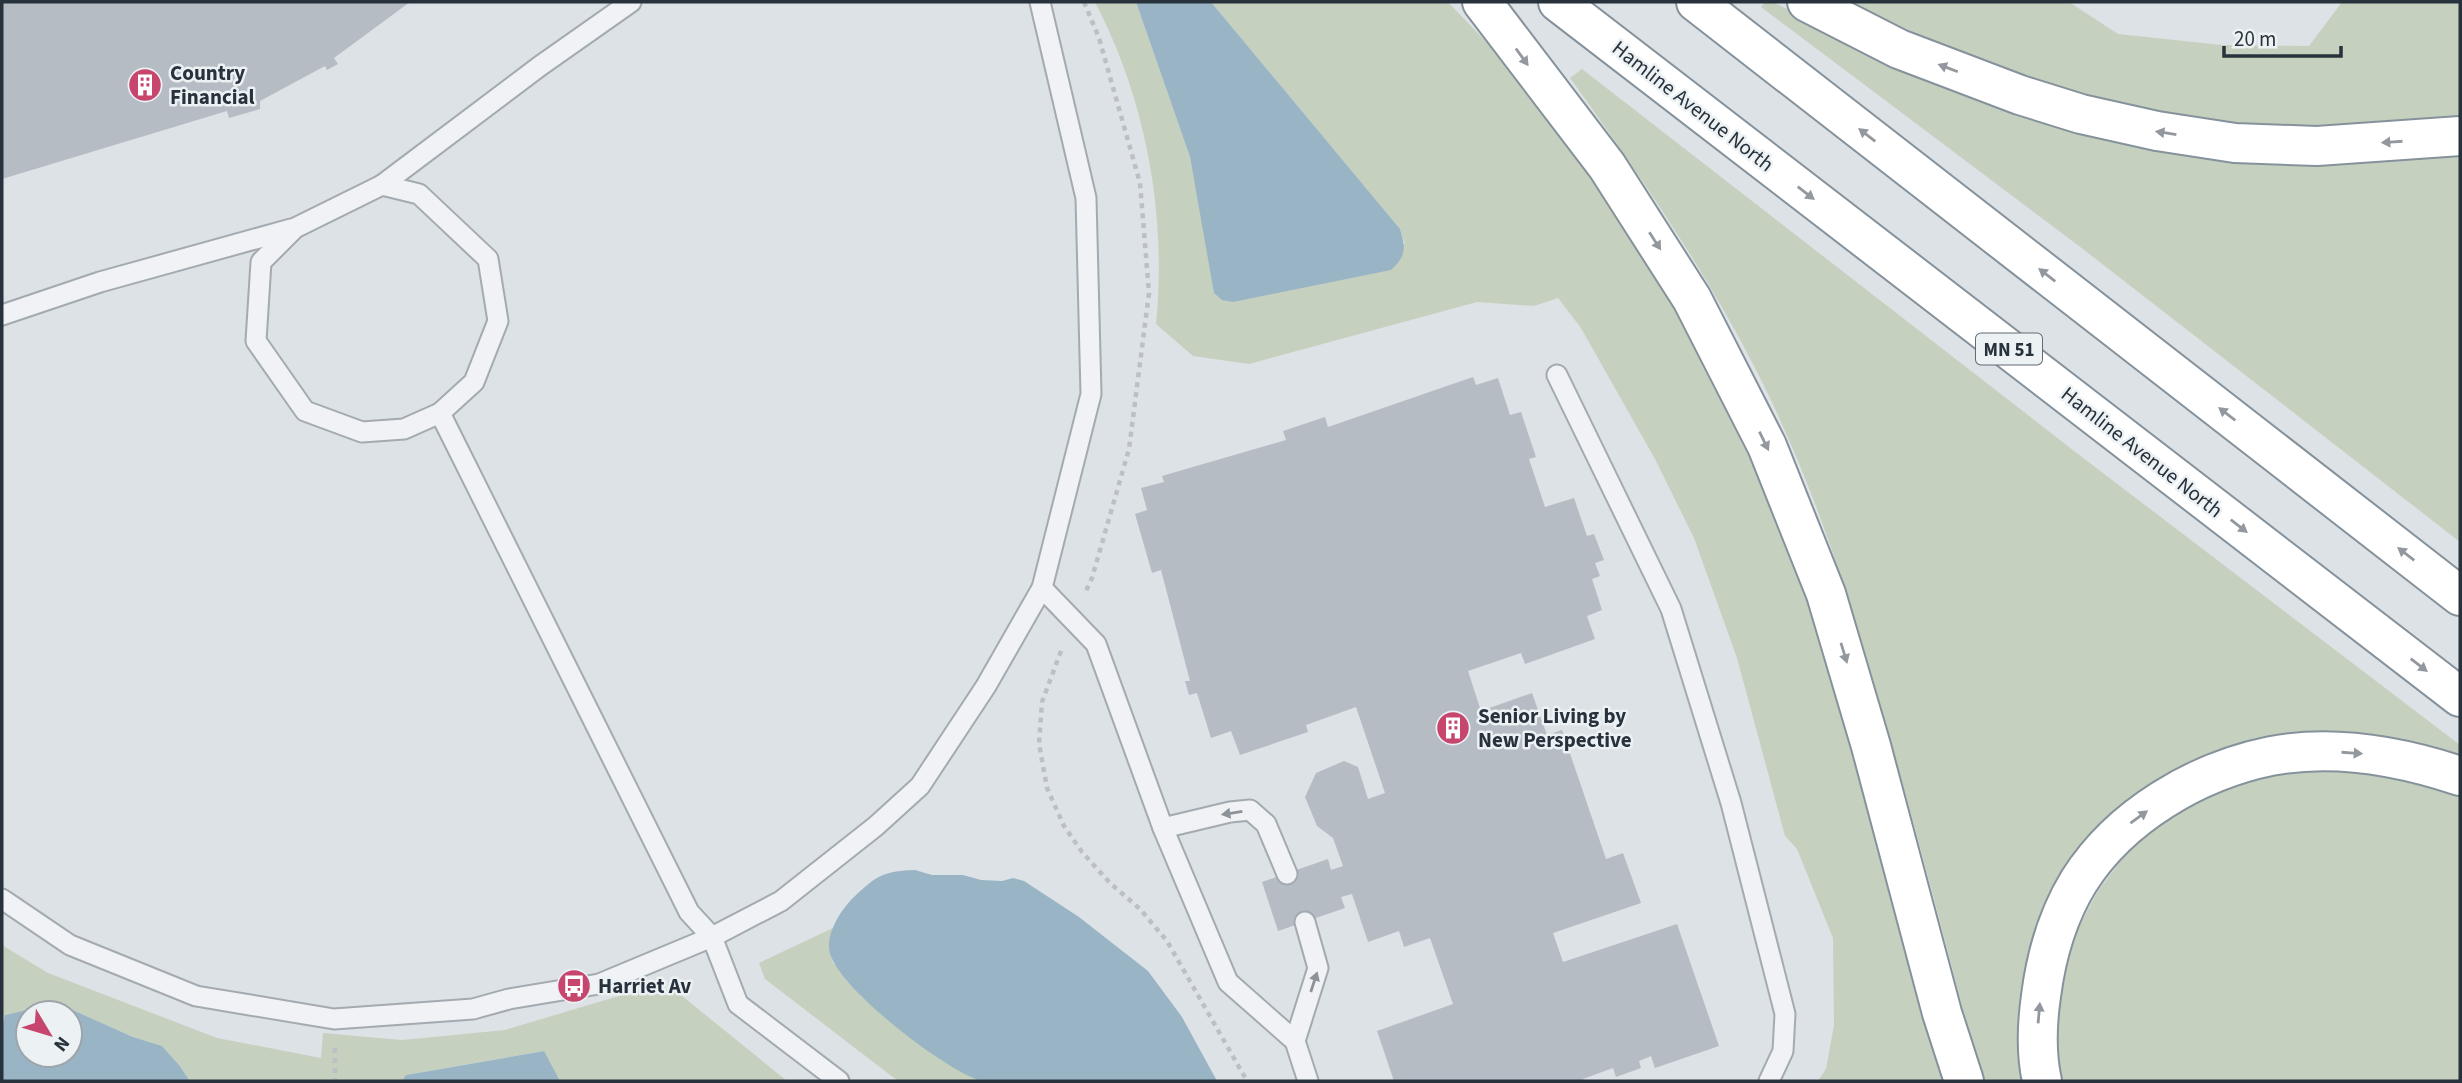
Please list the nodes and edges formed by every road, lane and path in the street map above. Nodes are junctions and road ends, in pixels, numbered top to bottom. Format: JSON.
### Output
{"nodes":[{"id":1,"x":631,"y":2,"type":"edge"},
{"id":2,"x":1040,"y":2,"type":"edge"},
{"id":3,"x":1084,"y":2,"type":"edge"},
{"id":4,"x":1482,"y":2,"type":"edge"},
{"id":5,"x":1558,"y":2,"type":"edge"},
{"id":6,"x":1696,"y":2,"type":"edge"},
{"id":7,"x":1807,"y":2,"type":"edge"},
{"id":8,"x":2460,"y":136,"type":"edge"},
{"id":9,"x":382,"y":186,"type":"junction"},
{"id":10,"x":295,"y":228,"type":"junction"},
{"id":11,"x":2,"y":315,"type":"edge"},
{"id":12,"x":1557,"y":375,"type":"dead end"},
{"id":13,"x":440,"y":413,"type":"junction"},
{"id":14,"x":1042,"y":588,"type":"junction"},
{"id":15,"x":2460,"y":596,"type":"edge"},
{"id":16,"x":1072,"y":618,"type":"junction"},
{"id":17,"x":2460,"y":697,"type":"edge"},
{"id":18,"x":2460,"y":776,"type":"edge"},
{"id":19,"x":1163,"y":828,"type":"junction"},
{"id":20,"x":1287,"y":874,"type":"dead end"},
{"id":21,"x":2,"y":899,"type":"edge"},
{"id":22,"x":1305,"y":922,"type":"dead end"},
{"id":23,"x":712,"y":937,"type":"junction"},
{"id":24,"x":1295,"y":1041,"type":"junction"},
{"id":25,"x":335,"y":1068,"type":"dead end"},
{"id":26,"x":335,"y":1081,"type":"edge"},
{"id":27,"x":839,"y":1081,"type":"edge"},
{"id":28,"x":1247,"y":1081,"type":"edge"},
{"id":29,"x":1308,"y":1081,"type":"edge"},
{"id":30,"x":1769,"y":1081,"type":"edge"},
{"id":31,"x":1964,"y":1081,"type":"edge"},
{"id":32,"x":2042,"y":1081,"type":"edge"}],
"edges":[{"from":1,"to":9,"type":"lane"},
{"from":2,"to":14,"type":"lane"},
{"from":3,"to":16,"type":"path"},
{"from":4,"to":31,"type":"highway","one_way":true},
{"from":5,"to":17,"type":"highway","name":"Hamline Avenue North","number":"MN 51","one_way":true},
{"from":15,"to":6,"type":"highway","one_way":true},
{"from":8,"to":7,"type":"highway","one_way":true},
{"from":9,"to":10,"type":"lane"},
{"from":9,"to":13,"type":"lane"},
{"from":10,"to":11,"type":"lane"},
{"from":10,"to":13,"type":"lane"},
{"from":12,"to":30,"type":"lane"},
{"from":13,"to":23,"type":"lane"},
{"from":14,"to":16,"type":"lane"},
{"from":14,"to":23,"type":"lane"},
{"from":16,"to":19,"type":"lane"},
{"from":16,"to":28,"type":"path"},
{"from":32,"to":18,"type":"highway","one_way":true},
{"from":20,"to":19,"type":"lane","one_way":true},
{"from":19,"to":24,"type":"lane"},
{"from":21,"to":23,"type":"lane"},
{"from":24,"to":22,"type":"lane","one_way":true},
{"from":23,"to":27,"type":"lane"},
{"from":24,"to":29,"type":"lane"},
{"from":25,"to":26,"type":"path"}]}
